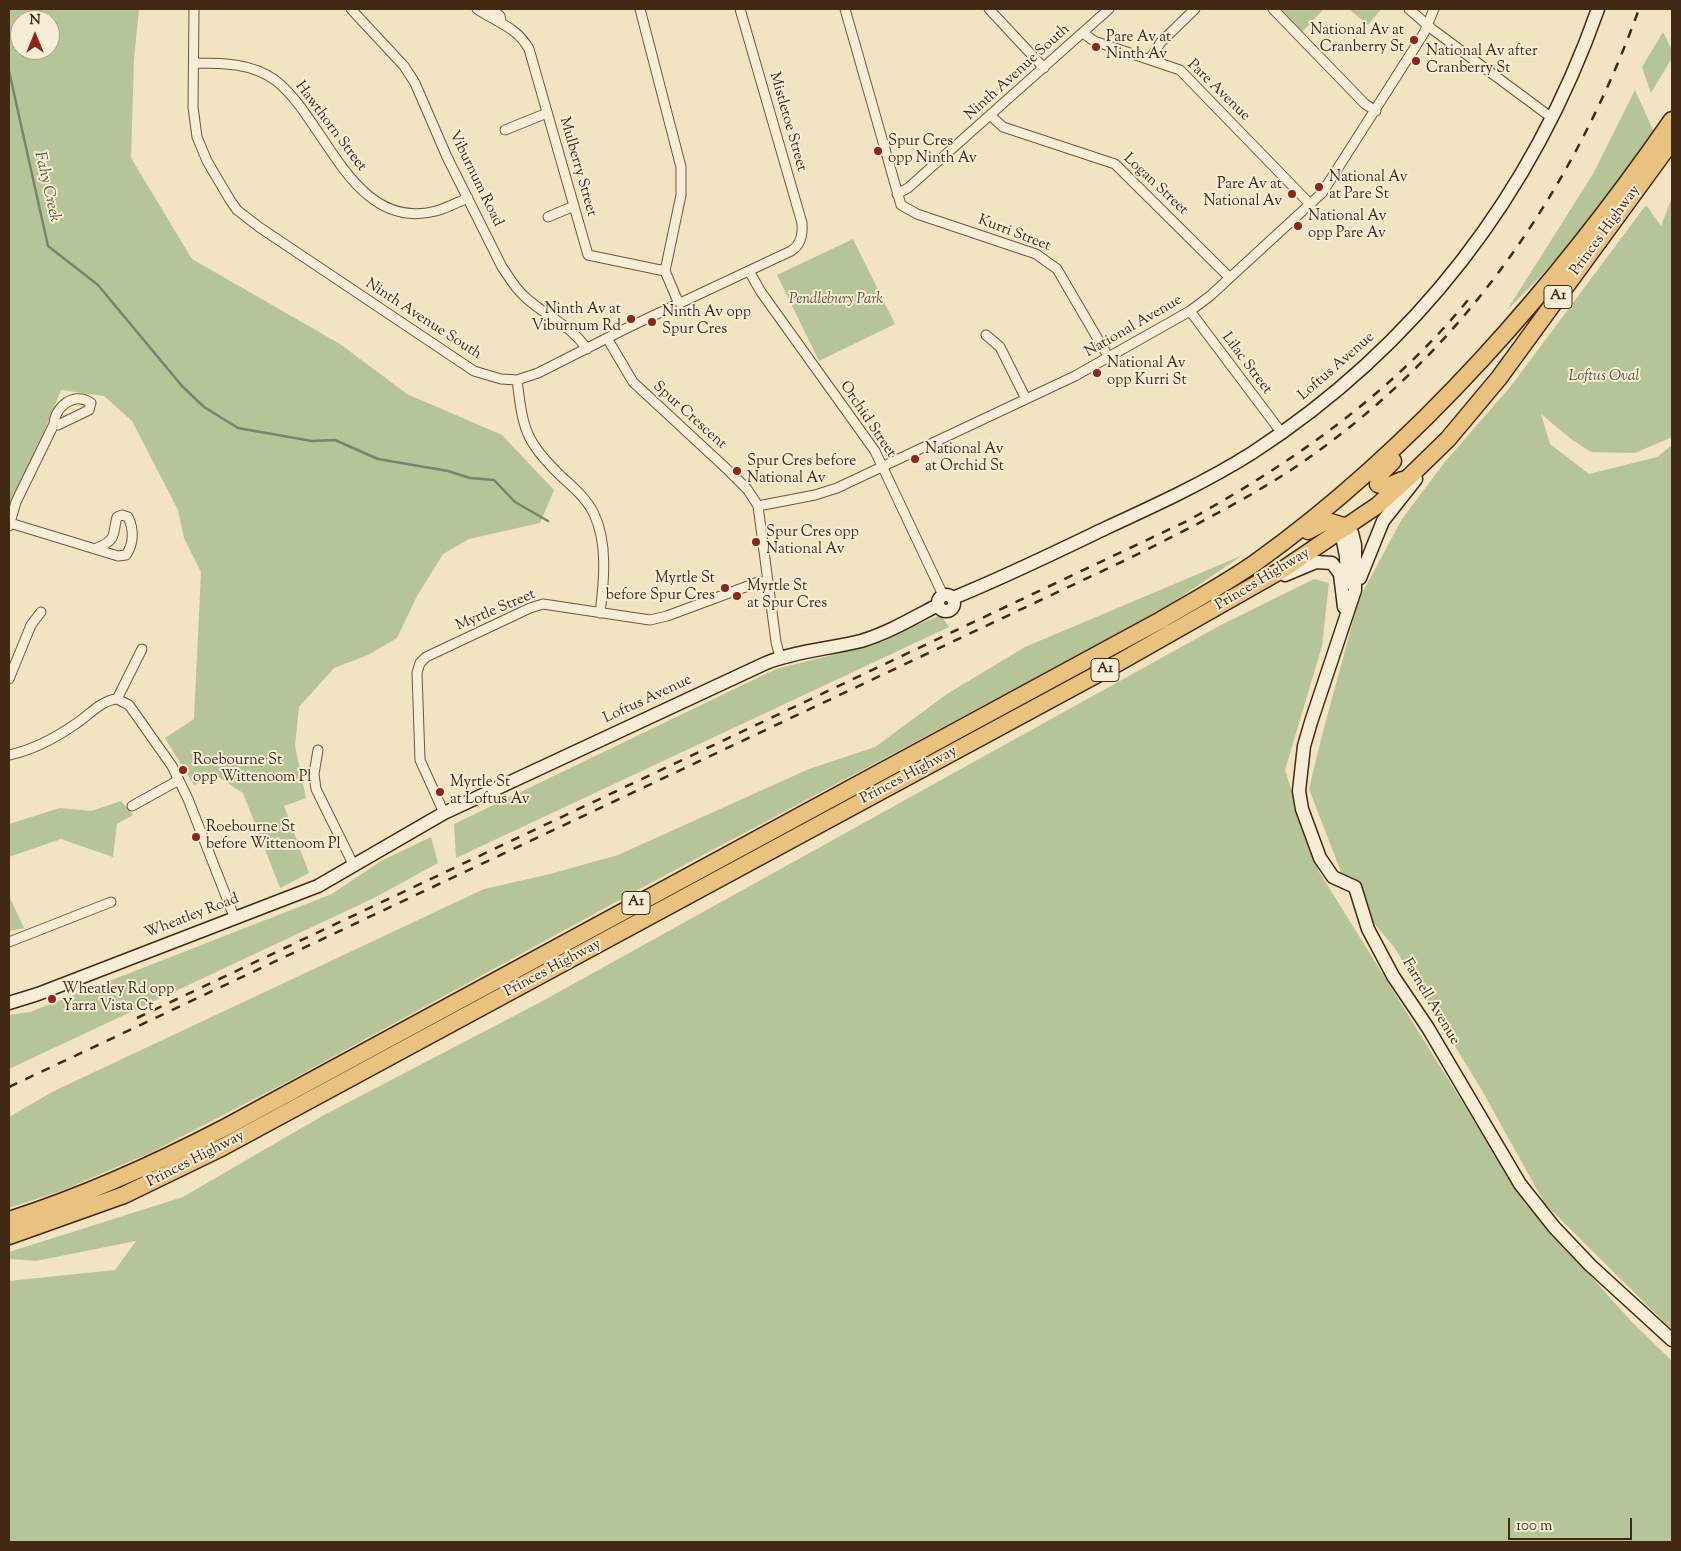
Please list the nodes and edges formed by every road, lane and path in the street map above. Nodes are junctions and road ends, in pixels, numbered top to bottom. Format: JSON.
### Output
{"nodes":[{"id":1,"x":194,"y":9,"type":"edge"},
{"id":2,"x":351,"y":9,"type":"edge"},
{"id":3,"x":476,"y":9,"type":"edge"},
{"id":4,"x":491,"y":9,"type":"edge"},
{"id":5,"x":640,"y":9,"type":"edge"},
{"id":6,"x":740,"y":9,"type":"edge"},
{"id":7,"x":845,"y":9,"type":"edge"},
{"id":8,"x":989,"y":9,"type":"edge"},
{"id":9,"x":1109,"y":9,"type":"edge"},
{"id":10,"x":1195,"y":9,"type":"edge"},
{"id":11,"x":1272,"y":9,"type":"edge"},
{"id":12,"x":1410,"y":9,"type":"edge"},
{"id":13,"x":1434,"y":9,"type":"edge"},
{"id":14,"x":1598,"y":9,"type":"edge"},
{"id":15,"x":501,"y":22,"type":"junction"},
{"id":16,"x":1428,"y":26,"type":"junction"},
{"id":17,"x":1083,"y":33,"type":"junction"},
{"id":18,"x":1150,"y":59,"type":"junction"},
{"id":19,"x":195,"y":63,"type":"junction"},
{"id":20,"x":1044,"y":68,"type":"junction"},
{"id":21,"x":1376,"y":111,"type":"junction"},
{"id":22,"x":547,"y":112,"type":"junction"},
{"id":23,"x":991,"y":116,"type":"junction"},
{"id":24,"x":1552,"y":118,"type":"junction"},
{"id":25,"x":1672,"y":120,"type":"edge"},
{"id":26,"x":505,"y":130,"type":"dead end"},
{"id":27,"x":1672,"y":140,"type":"edge"},
{"id":28,"x":897,"y":194,"type":"junction"},
{"id":29,"x":468,"y":198,"type":"junction"},
{"id":30,"x":1311,"y":205,"type":"junction"},
{"id":31,"x":574,"y":206,"type":"junction"},
{"id":32,"x":548,"y":217,"type":"dead end"},
{"id":33,"x":799,"y":244,"type":"joint"},
{"id":34,"x":665,"y":271,"type":"junction"},
{"id":35,"x":749,"y":271,"type":"junction"},
{"id":36,"x":1229,"y":277,"type":"junction"},
{"id":37,"x":679,"y":304,"type":"junction"},
{"id":38,"x":1190,"y":311,"type":"junction"},
{"id":39,"x":986,"y":335,"type":"dead end"},
{"id":40,"x":607,"y":338,"type":"junction"},
{"id":41,"x":587,"y":350,"type":"junction"},
{"id":42,"x":1109,"y":358,"type":"junction"},
{"id":43,"x":517,"y":380,"type":"junction"},
{"id":44,"x":1026,"y":399,"type":"junction"},
{"id":45,"x":1442,"y":401,"type":"junction"},
{"id":46,"x":54,"y":424,"type":"dead end"},
{"id":47,"x":1282,"y":432,"type":"junction"},
{"id":48,"x":1438,"y":449,"type":"junction"},
{"id":49,"x":883,"y":466,"type":"junction"},
{"id":50,"x":1409,"y":477,"type":"junction"},
{"id":51,"x":1357,"y":480,"type":"junction"},
{"id":52,"x":758,"y":506,"type":"junction"},
{"id":53,"x":9,"y":524,"type":"edge"},
{"id":54,"x":1343,"y":527,"type":"junction"},
{"id":55,"x":97,"y":548,"type":"junction"},
{"id":56,"x":1253,"y":564,"type":"junction"},
{"id":57,"x":767,"y":581,"type":"junction"},
{"id":58,"x":1240,"y":596,"type":"junction"},
{"id":59,"x":945,"y":599,"type":"junction"},
{"id":60,"x":1348,"y":603,"type":"junction"},
{"id":61,"x":41,"y":612,"type":"dead end"},
{"id":62,"x":600,"y":613,"type":"junction"},
{"id":63,"x":142,"y":649,"type":"dead end"},
{"id":64,"x":780,"y":658,"type":"junction"},
{"id":65,"x":9,"y":679,"type":"edge"},
{"id":66,"x":117,"y":699,"type":"junction"},
{"id":67,"x":318,"y":750,"type":"dead end"},
{"id":68,"x":9,"y":755,"type":"edge"},
{"id":69,"x":179,"y":780,"type":"junction"},
{"id":70,"x":132,"y":806,"type":"dead end"},
{"id":71,"x":444,"y":813,"type":"junction"},
{"id":72,"x":381,"y":849,"type":"joint"},
{"id":73,"x":354,"y":866,"type":"junction"},
{"id":74,"x":111,"y":902,"type":"dead end"},
{"id":75,"x":235,"y":918,"type":"junction"},
{"id":76,"x":9,"y":942,"type":"edge"},
{"id":77,"x":9,"y":1003,"type":"edge"},
{"id":78,"x":9,"y":1220,"type":"edge"},
{"id":79,"x":9,"y":1236,"type":"edge"},
{"id":80,"x":1672,"y":1340,"type":"edge"}],
"edges":[{"from":1,"to":19,"type":"street","name":"Ninth Avenue South"},
{"from":2,"to":29,"type":"street","name":"Viburnum Road"},
{"from":3,"to":15,"type":"street","name":"Mulberry Street"},
{"from":4,"to":15,"type":"street","name":"Mulberry Street"},
{"from":5,"to":34,"type":"street"},
{"from":6,"to":33,"type":"street","name":"Mistletoe Street"},
{"from":7,"to":28,"type":"street"},
{"from":8,"to":20,"type":"street"},
{"from":9,"to":17,"type":"street","name":"Ninth Avenue South"},
{"from":10,"to":18,"type":"street"},
{"from":11,"to":21,"type":"street"},
{"from":12,"to":16,"type":"street"},
{"from":13,"to":16,"type":"street","name":"National Avenue"},
{"from":14,"to":24,"type":"street","name":"Loftus Avenue"},
{"from":15,"to":22,"type":"street","name":"Mulberry Street"},
{"from":16,"to":21,"type":"street","name":"National Avenue"},
{"from":16,"to":24,"type":"street"},
{"from":17,"to":18,"type":"street","name":"Pare Avenue"},
{"from":17,"to":20,"type":"street","name":"Ninth Avenue South"},
{"from":18,"to":30,"type":"street","name":"Pare Avenue"},
{"from":19,"to":29,"type":"street","name":"Hawthorn Street"},
{"from":19,"to":43,"type":"street","name":"Ninth Avenue South"},
{"from":20,"to":23,"type":"street","name":"Ninth Avenue South"},
{"from":21,"to":30,"type":"street","name":"National Avenue"},
{"from":22,"to":26,"type":"street"},
{"from":22,"to":31,"type":"street","name":"Mulberry Street"},
{"from":23,"to":28,"type":"street","name":"Ninth Avenue South"},
{"from":23,"to":36,"type":"street","name":"Logan Street"},
{"from":24,"to":47,"type":"street","name":"Loftus Avenue"},
{"from":25,"to":45,"type":"highway","name":"Princes Highway","number":"A1"},
{"from":27,"to":48,"type":"highway","name":"Princes Highway","number":"A1"},
{"from":28,"to":42,"type":"street","name":"Kurri Street"},
{"from":29,"to":41,"type":"street","name":"Viburnum Road"},
{"from":30,"to":36,"type":"street","name":"National Avenue"},
{"from":31,"to":32,"type":"street"},
{"from":31,"to":34,"type":"street","name":"Mulberry Street"},
{"from":33,"to":35,"type":"street","name":"Ninth Avenue South"},
{"from":34,"to":37,"type":"street"},
{"from":35,"to":37,"type":"street","name":"Ninth Avenue South"},
{"from":35,"to":49,"type":"street","name":"Orchid Street"},
{"from":36,"to":38,"type":"street","name":"National Avenue"},
{"from":37,"to":40,"type":"street","name":"Ninth Avenue South"},
{"from":38,"to":42,"type":"street","name":"National Avenue"},
{"from":38,"to":47,"type":"street","name":"Lilac Street"},
{"from":39,"to":44,"type":"street"},
{"from":40,"to":41,"type":"street","name":"Ninth Avenue South"},
{"from":40,"to":52,"type":"street","name":"Spur Crescent"},
{"from":41,"to":43,"type":"street","name":"Ninth Avenue South"},
{"from":42,"to":44,"type":"street","name":"National Avenue"},
{"from":43,"to":62,"type":"street"},
{"from":44,"to":49,"type":"street","name":"National Avenue"},
{"from":45,"to":50,"type":"highway"},
{"from":45,"to":51,"type":"highway","name":"Princes Highway","number":"A1"},
{"from":46,"to":53,"type":"street"},
{"from":47,"to":59,"type":"street","name":"Loftus Avenue"},
{"from":48,"to":50,"type":"highway","name":"Princes Highway","number":"A1"},
{"from":48,"to":60,"type":"street"},
{"from":49,"to":52,"type":"street","name":"National Avenue"},
{"from":49,"to":59,"type":"street","name":"Orchid Street"},
{"from":50,"to":54,"type":"highway","name":"Princes Highway","number":"A1"},
{"from":51,"to":54,"type":"highway"},
{"from":51,"to":56,"type":"highway","name":"Princes Highway","number":"A1"},
{"from":52,"to":57,"type":"street","name":"Spur Crescent"},
{"from":53,"to":55,"type":"street"},
{"from":54,"to":56,"type":"highway"},
{"from":54,"to":58,"type":"highway","name":"Princes Highway","number":"A1"},
{"from":54,"to":60,"type":"street","name":"Farnell Avenue"},
{"from":55,"to":55,"type":"street"},
{"from":56,"to":78,"type":"highway","name":"Princes Highway","number":"A1"},
{"from":57,"to":62,"type":"street","name":"Myrtle Street"},
{"from":57,"to":64,"type":"street","name":"Spur Crescent"},
{"from":58,"to":60,"type":"street"},
{"from":58,"to":79,"type":"highway","name":"Princes Highway","number":"A1"},
{"from":59,"to":64,"type":"street","name":"Loftus Avenue"},
{"from":60,"to":80,"type":"street","name":"Farnell Avenue"},
{"from":61,"to":65,"type":"street"},
{"from":62,"to":71,"type":"street","name":"Myrtle Street"},
{"from":63,"to":66,"type":"street"},
{"from":64,"to":71,"type":"street","name":"Loftus Avenue"},
{"from":66,"to":68,"type":"street"},
{"from":66,"to":69,"type":"street"},
{"from":67,"to":73,"type":"street"},
{"from":69,"to":70,"type":"street"},
{"from":69,"to":75,"type":"street"},
{"from":71,"to":72,"type":"street","name":"Loftus Avenue"},
{"from":72,"to":73,"type":"street","name":"Wheatley Road"},
{"from":73,"to":75,"type":"street","name":"Wheatley Road"},
{"from":74,"to":76,"type":"street"},
{"from":75,"to":77,"type":"street","name":"Wheatley Road"}]}
